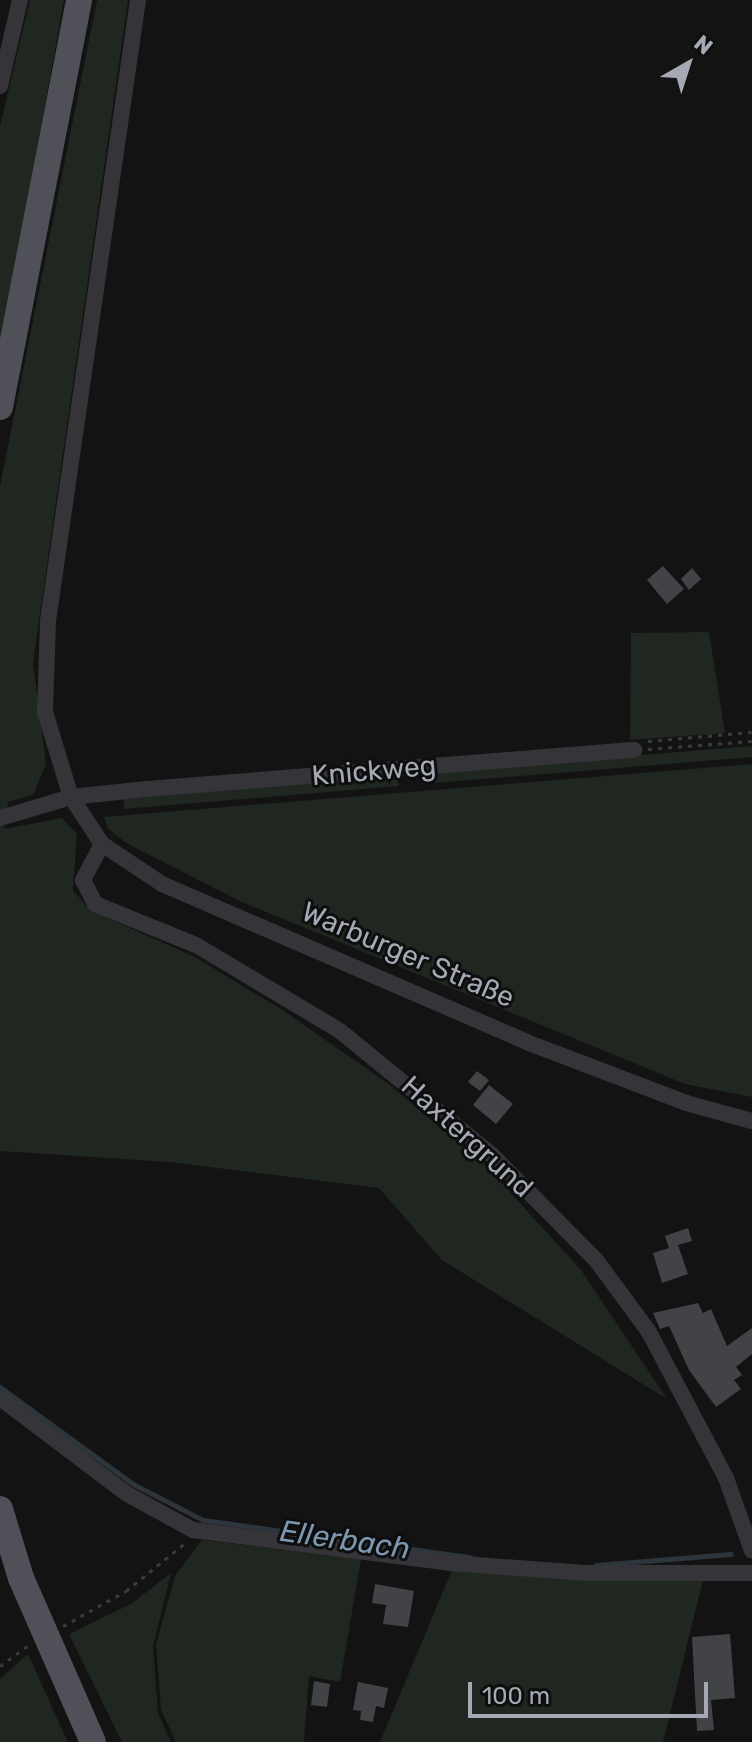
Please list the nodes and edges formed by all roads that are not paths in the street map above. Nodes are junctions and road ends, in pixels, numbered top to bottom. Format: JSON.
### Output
{"nodes":[{"id":1,"x":20,"y":0,"type":"edge"},
{"id":2,"x":79,"y":0,"type":"edge"},
{"id":3,"x":138,"y":0,"type":"edge"},
{"id":4,"x":0,"y":86,"type":"edge"},
{"id":5,"x":0,"y":407,"type":"edge"},
{"id":6,"x":634,"y":750,"type":"road end"},
{"id":7,"x":71,"y":797,"type":"junction"},
{"id":8,"x":0,"y":818,"type":"edge"},
{"id":9,"x":102,"y":844,"type":"junction"},
{"id":10,"x":752,"y":1121,"type":"edge"},
{"id":11,"x":0,"y":1398,"type":"edge"},
{"id":12,"x":0,"y":1509,"type":"edge"},
{"id":13,"x":752,"y":1551,"type":"edge"},
{"id":14,"x":752,"y":1573,"type":"edge"},
{"id":15,"x":93,"y":1742,"type":"edge"}],
"edges":[{"from":1,"to":4,"type":"street"},
{"from":2,"to":5,"type":"main road"},
{"from":3,"to":7,"type":"street","name":"Warburger Straße"},
{"from":6,"to":7,"type":"street","name":"Knickweg"},
{"from":7,"to":8,"type":"street","name":"Knickweg"},
{"from":7,"to":9,"type":"street","name":"Warburger Straße"},
{"from":9,"to":10,"type":"street","name":"Warburger Straße"},
{"from":9,"to":13,"type":"street","name":"Haxtergrund"},
{"from":11,"to":14,"type":"street"},
{"from":12,"to":15,"type":"main road"}]}
